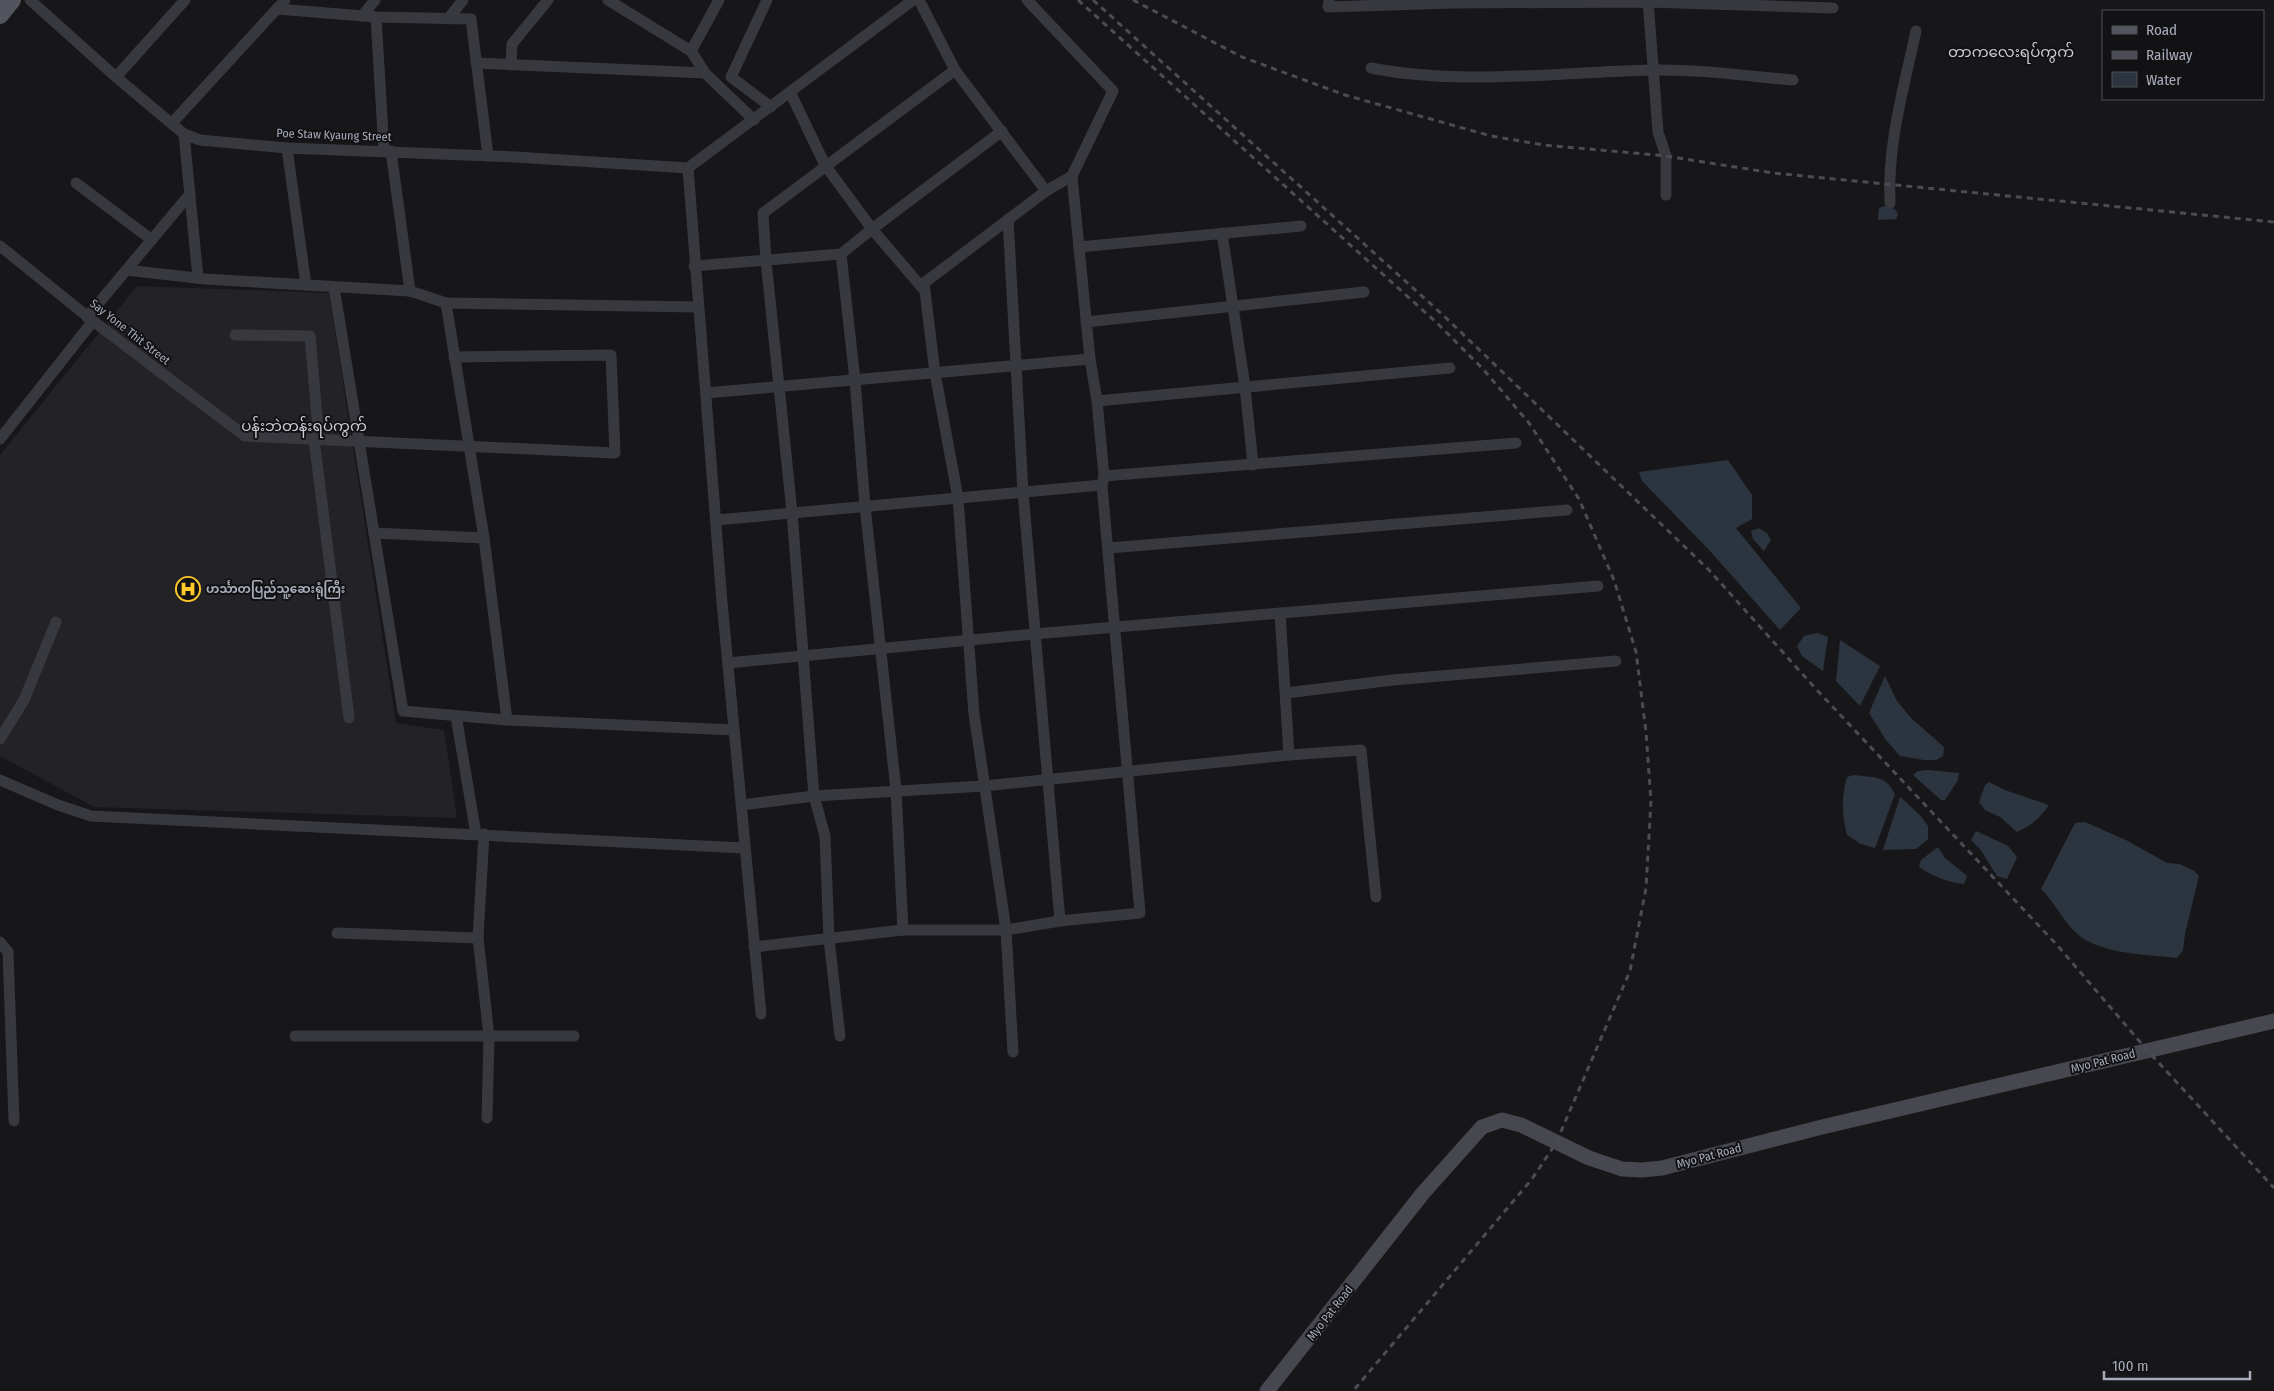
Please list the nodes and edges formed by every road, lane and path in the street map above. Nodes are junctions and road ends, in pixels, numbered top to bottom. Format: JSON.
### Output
{"nodes":[{"id":1,"x":12,"y":0,"type":"edge"},
{"id":2,"x":30,"y":0,"type":"edge"},
{"id":3,"x":185,"y":0,"type":"edge"},
{"id":4,"x":285,"y":0,"type":"edge"},
{"id":5,"x":375,"y":0,"type":"edge"},
{"id":6,"x":463,"y":0,"type":"edge"},
{"id":7,"x":548,"y":0,"type":"edge"},
{"id":8,"x":608,"y":0,"type":"edge"},
{"id":9,"x":719,"y":0,"type":"edge"},
{"id":10,"x":767,"y":0,"type":"edge"},
{"id":11,"x":913,"y":0,"type":"edge"},
{"id":12,"x":919,"y":0,"type":"edge"},
{"id":13,"x":1027,"y":0,"type":"edge"},
{"id":14,"x":1329,"y":0,"type":"edge"},
{"id":15,"x":1648,"y":1,"type":"edge"},
{"id":16,"x":899,"y":4,"type":"edge"},
{"id":17,"x":1833,"y":8,"type":"dead end"},
{"id":18,"x":277,"y":9,"type":"junction"},
{"id":19,"x":0,"y":15,"type":"edge"},
{"id":20,"x":362,"y":16,"type":"junction"},
{"id":21,"x":376,"y":17,"type":"junction"},
{"id":22,"x":448,"y":18,"type":"junction"},
{"id":23,"x":1916,"y":30,"type":"dead end"},
{"id":24,"x":691,"y":51,"type":"junction"},
{"id":25,"x":476,"y":63,"type":"junction"},
{"id":26,"x":511,"y":65,"type":"junction"},
{"id":27,"x":1371,"y":68,"type":"dead end"},
{"id":28,"x":956,"y":70,"type":"junction"},
{"id":29,"x":1654,"y":70,"type":"junction"},
{"id":30,"x":705,"y":73,"type":"junction"},
{"id":31,"x":116,"y":77,"type":"junction"},
{"id":32,"x":1793,"y":80,"type":"dead end"},
{"id":33,"x":790,"y":92,"type":"junction"},
{"id":34,"x":771,"y":107,"type":"junction"},
{"id":35,"x":754,"y":120,"type":"junction"},
{"id":36,"x":172,"y":123,"type":"junction"},
{"id":37,"x":1002,"y":131,"type":"junction"},
{"id":38,"x":184,"y":134,"type":"junction"},
{"id":39,"x":288,"y":148,"type":"junction"},
{"id":40,"x":388,"y":151,"type":"junction"},
{"id":41,"x":488,"y":156,"type":"junction"},
{"id":42,"x":826,"y":164,"type":"junction"},
{"id":43,"x":688,"y":168,"type":"junction"},
{"id":44,"x":1072,"y":176,"type":"junction"},
{"id":45,"x":76,"y":183,"type":"dead end"},
{"id":46,"x":1046,"y":191,"type":"junction"},
{"id":47,"x":190,"y":194,"type":"junction"},
{"id":48,"x":1666,"y":195,"type":"dead end"},
{"id":49,"x":1890,"y":203,"type":"dead end"},
{"id":50,"x":1008,"y":219,"type":"junction"},
{"id":51,"x":1301,"y":226,"type":"dead end"},
{"id":52,"x":872,"y":229,"type":"junction"},
{"id":53,"x":1222,"y":233,"type":"junction"},
{"id":54,"x":152,"y":240,"type":"junction"},
{"id":55,"x":0,"y":246,"type":"edge"},
{"id":56,"x":1079,"y":247,"type":"junction"},
{"id":57,"x":842,"y":254,"type":"junction"},
{"id":58,"x":766,"y":261,"type":"junction"},
{"id":59,"x":694,"y":266,"type":"junction"},
{"id":60,"x":126,"y":270,"type":"junction"},
{"id":61,"x":198,"y":278,"type":"junction"},
{"id":62,"x":306,"y":285,"type":"junction"},
{"id":63,"x":334,"y":288,"type":"junction"},
{"id":64,"x":410,"y":291,"type":"junction"},
{"id":65,"x":925,"y":291,"type":"junction"},
{"id":66,"x":1364,"y":292,"type":"dead end"},
{"id":67,"x":446,"y":303,"type":"junction"},
{"id":68,"x":1232,"y":306,"type":"junction"},
{"id":69,"x":698,"y":308,"type":"junction"},
{"id":70,"x":90,"y":319,"type":"junction"},
{"id":71,"x":1086,"y":322,"type":"junction"},
{"id":72,"x":235,"y":334,"type":"dead end"},
{"id":73,"x":454,"y":357,"type":"junction"},
{"id":74,"x":1090,"y":359,"type":"junction"},
{"id":75,"x":1015,"y":366,"type":"junction"},
{"id":76,"x":1450,"y":368,"type":"dead end"},
{"id":77,"x":935,"y":373,"type":"junction"},
{"id":78,"x":855,"y":380,"type":"junction"},
{"id":79,"x":780,"y":387,"type":"junction"},
{"id":80,"x":1245,"y":387,"type":"junction"},
{"id":81,"x":706,"y":393,"type":"junction"},
{"id":82,"x":1097,"y":401,"type":"junction"},
{"id":83,"x":0,"y":439,"type":"edge"},
{"id":84,"x":316,"y":440,"type":"junction"},
{"id":85,"x":360,"y":442,"type":"junction"},
{"id":86,"x":1516,"y":443,"type":"dead end"},
{"id":87,"x":468,"y":447,"type":"junction"},
{"id":88,"x":1253,"y":465,"type":"junction"},
{"id":89,"x":1103,"y":481,"type":"junction"},
{"id":90,"x":1022,"y":492,"type":"junction"},
{"id":91,"x":958,"y":498,"type":"junction"},
{"id":92,"x":865,"y":506,"type":"junction"},
{"id":93,"x":1567,"y":510,"type":"dead end"},
{"id":94,"x":792,"y":512,"type":"junction"},
{"id":95,"x":716,"y":520,"type":"junction"},
{"id":96,"x":374,"y":533,"type":"junction"},
{"id":97,"x":484,"y":538,"type":"junction"},
{"id":98,"x":1109,"y":548,"type":"junction"},
{"id":99,"x":1598,"y":586,"type":"dead end"},
{"id":100,"x":1280,"y":613,"type":"junction"},
{"id":101,"x":56,"y":622,"type":"dead end"},
{"id":102,"x":1116,"y":628,"type":"junction"},
{"id":103,"x":1034,"y":634,"type":"junction"},
{"id":104,"x":969,"y":641,"type":"junction"},
{"id":105,"x":880,"y":649,"type":"junction"},
{"id":106,"x":802,"y":655,"type":"junction"},
{"id":107,"x":1616,"y":661,"type":"dead end"},
{"id":108,"x":728,"y":662,"type":"junction"},
{"id":109,"x":1286,"y":693,"type":"junction"},
{"id":110,"x":456,"y":716,"type":"junction"},
{"id":111,"x":349,"y":718,"type":"dead end"},
{"id":112,"x":507,"y":720,"type":"junction"},
{"id":113,"x":734,"y":730,"type":"junction"},
{"id":114,"x":0,"y":739,"type":"edge"},
{"id":115,"x":1289,"y":755,"type":"junction"},
{"id":116,"x":1127,"y":773,"type":"junction"},
{"id":117,"x":0,"y":780,"type":"edge"},
{"id":118,"x":1048,"y":780,"type":"junction"},
{"id":119,"x":984,"y":786,"type":"junction"},
{"id":120,"x":896,"y":790,"type":"junction"},
{"id":121,"x":814,"y":796,"type":"junction"},
{"id":122,"x":742,"y":805,"type":"junction"},
{"id":123,"x":480,"y":834,"type":"junction"},
{"id":124,"x":744,"y":848,"type":"junction"},
{"id":125,"x":1376,"y":897,"type":"dead end"},
{"id":126,"x":1060,"y":921,"type":"junction"},
{"id":127,"x":903,"y":930,"type":"junction"},
{"id":128,"x":1006,"y":930,"type":"junction"},
{"id":129,"x":337,"y":933,"type":"dead end"},
{"id":130,"x":478,"y":938,"type":"junction"},
{"id":131,"x":829,"y":939,"type":"junction"},
{"id":132,"x":0,"y":942,"type":"edge"},
{"id":133,"x":754,"y":947,"type":"junction"},
{"id":134,"x":761,"y":1014,"type":"dead end"},
{"id":135,"x":2274,"y":1020,"type":"edge"},
{"id":136,"x":295,"y":1036,"type":"dead end"},
{"id":137,"x":489,"y":1036,"type":"junction"},
{"id":138,"x":574,"y":1036,"type":"dead end"},
{"id":139,"x":840,"y":1036,"type":"dead end"},
{"id":140,"x":1013,"y":1052,"type":"dead end"},
{"id":141,"x":487,"y":1118,"type":"dead end"},
{"id":142,"x":14,"y":1121,"type":"dead end"},
{"id":143,"x":1267,"y":1391,"type":"edge"}],
"edges":[{"from":1,"to":19,"type":"main road"},
{"from":2,"to":31,"type":"street","name":"Poe Staw Kyaung Street"},
{"from":3,"to":31,"type":"street"},
{"from":4,"to":18,"type":"street"},
{"from":5,"to":20,"type":"street"},
{"from":6,"to":22,"type":"street"},
{"from":7,"to":26,"type":"street"},
{"from":8,"to":24,"type":"street"},
{"from":9,"to":24,"type":"street"},
{"from":10,"to":34,"type":"street"},
{"from":11,"to":16,"type":"street"},
{"from":12,"to":28,"type":"street"},
{"from":13,"to":44,"type":"street"},
{"from":14,"to":15,"type":"street"},
{"from":15,"to":17,"type":"street"},
{"from":15,"to":29,"type":"street"},
{"from":16,"to":33,"type":"street"},
{"from":18,"to":20,"type":"street"},
{"from":18,"to":36,"type":"street"},
{"from":20,"to":21,"type":"street"},
{"from":21,"to":22,"type":"street"},
{"from":21,"to":40,"type":"street"},
{"from":22,"to":25,"type":"street"},
{"from":23,"to":49,"type":"street"},
{"from":24,"to":30,"type":"street"},
{"from":25,"to":26,"type":"street"},
{"from":25,"to":41,"type":"street"},
{"from":26,"to":30,"type":"street"},
{"from":27,"to":29,"type":"street"},
{"from":28,"to":37,"type":"street"},
{"from":28,"to":42,"type":"street"},
{"from":29,"to":32,"type":"street"},
{"from":29,"to":48,"type":"street"},
{"from":30,"to":35,"type":"street"},
{"from":31,"to":36,"type":"street","name":"Poe Staw Kyaung Street"},
{"from":33,"to":34,"type":"street"},
{"from":33,"to":42,"type":"street"},
{"from":34,"to":35,"type":"street"},
{"from":35,"to":43,"type":"street"},
{"from":36,"to":38,"type":"street","name":"Poe Staw Kyaung Street"},
{"from":37,"to":46,"type":"street"},
{"from":37,"to":52,"type":"street"},
{"from":38,"to":39,"type":"street","name":"Poe Staw Kyaung Street"},
{"from":38,"to":47,"type":"street"},
{"from":39,"to":40,"type":"street","name":"Poe Staw Kyaung Street"},
{"from":39,"to":62,"type":"street"},
{"from":40,"to":41,"type":"street","name":"Poe Staw Kyaung Street"},
{"from":40,"to":64,"type":"street"},
{"from":41,"to":43,"type":"street","name":"Poe Staw Kyaung Street"},
{"from":42,"to":52,"type":"street"},
{"from":42,"to":58,"type":"street"},
{"from":43,"to":59,"type":"street"},
{"from":44,"to":46,"type":"street"},
{"from":44,"to":56,"type":"street"},
{"from":45,"to":54,"type":"street"},
{"from":46,"to":50,"type":"street"},
{"from":47,"to":54,"type":"street"},
{"from":47,"to":61,"type":"street"},
{"from":50,"to":65,"type":"street"},
{"from":50,"to":75,"type":"street"},
{"from":51,"to":53,"type":"street"},
{"from":52,"to":57,"type":"street"},
{"from":52,"to":65,"type":"street"},
{"from":53,"to":56,"type":"street"},
{"from":53,"to":68,"type":"street"},
{"from":54,"to":60,"type":"street"},
{"from":55,"to":70,"type":"street","name":"Say Yone Thit Street"},
{"from":56,"to":71,"type":"street"},
{"from":57,"to":58,"type":"street"},
{"from":57,"to":78,"type":"street"},
{"from":58,"to":59,"type":"street"},
{"from":58,"to":79,"type":"street"},
{"from":59,"to":69,"type":"street"},
{"from":60,"to":61,"type":"street"},
{"from":60,"to":70,"type":"street"},
{"from":61,"to":62,"type":"street"},
{"from":62,"to":63,"type":"street"},
{"from":63,"to":64,"type":"street"},
{"from":63,"to":85,"type":"street"},
{"from":64,"to":67,"type":"street"},
{"from":65,"to":77,"type":"street"},
{"from":66,"to":68,"type":"street"},
{"from":67,"to":69,"type":"street"},
{"from":67,"to":73,"type":"street"},
{"from":68,"to":71,"type":"street"},
{"from":68,"to":80,"type":"street"},
{"from":69,"to":81,"type":"street"},
{"from":70,"to":83,"type":"street"},
{"from":70,"to":84,"type":"street","name":"Say Yone Thit Street"},
{"from":71,"to":74,"type":"street"},
{"from":72,"to":84,"type":"street"},
{"from":73,"to":87,"type":"street"},
{"from":73,"to":87,"type":"street"},
{"from":74,"to":75,"type":"street"},
{"from":74,"to":82,"type":"street"},
{"from":75,"to":77,"type":"street"},
{"from":75,"to":90,"type":"street"},
{"from":76,"to":80,"type":"street"},
{"from":77,"to":78,"type":"street"},
{"from":77,"to":91,"type":"street"},
{"from":78,"to":79,"type":"street"},
{"from":78,"to":92,"type":"street"},
{"from":79,"to":81,"type":"street"},
{"from":79,"to":94,"type":"street"},
{"from":80,"to":82,"type":"street"},
{"from":80,"to":88,"type":"street"},
{"from":81,"to":95,"type":"street"},
{"from":82,"to":89,"type":"street"},
{"from":84,"to":85,"type":"street"},
{"from":84,"to":111,"type":"street"},
{"from":85,"to":87,"type":"street"},
{"from":85,"to":96,"type":"street"},
{"from":86,"to":88,"type":"street"},
{"from":87,"to":97,"type":"street"},
{"from":88,"to":89,"type":"street"},
{"from":89,"to":90,"type":"street"},
{"from":89,"to":98,"type":"street"},
{"from":90,"to":91,"type":"street"},
{"from":90,"to":103,"type":"street"},
{"from":91,"to":92,"type":"street"},
{"from":91,"to":104,"type":"street"},
{"from":92,"to":94,"type":"street"},
{"from":92,"to":105,"type":"street"},
{"from":93,"to":98,"type":"street"},
{"from":94,"to":95,"type":"street"},
{"from":94,"to":106,"type":"street"},
{"from":95,"to":108,"type":"street"},
{"from":96,"to":97,"type":"street"},
{"from":96,"to":110,"type":"street"},
{"from":97,"to":112,"type":"street"},
{"from":98,"to":102,"type":"street"},
{"from":99,"to":100,"type":"street"},
{"from":100,"to":102,"type":"street"},
{"from":100,"to":109,"type":"street"},
{"from":101,"to":114,"type":"street"},
{"from":102,"to":103,"type":"street"},
{"from":102,"to":116,"type":"street"},
{"from":103,"to":104,"type":"street"},
{"from":103,"to":118,"type":"street"},
{"from":104,"to":105,"type":"street"},
{"from":104,"to":119,"type":"street"},
{"from":105,"to":106,"type":"street"},
{"from":105,"to":120,"type":"street"},
{"from":106,"to":108,"type":"street"},
{"from":106,"to":121,"type":"street"},
{"from":107,"to":109,"type":"street"},
{"from":108,"to":113,"type":"street"},
{"from":109,"to":115,"type":"street"},
{"from":110,"to":112,"type":"street"},
{"from":110,"to":123,"type":"street"},
{"from":112,"to":113,"type":"street"},
{"from":113,"to":122,"type":"street"},
{"from":115,"to":116,"type":"street"},
{"from":115,"to":125,"type":"street"},
{"from":116,"to":118,"type":"street"},
{"from":116,"to":126,"type":"street"},
{"from":117,"to":123,"type":"street"},
{"from":118,"to":119,"type":"street"},
{"from":118,"to":126,"type":"street"},
{"from":119,"to":120,"type":"street"},
{"from":119,"to":128,"type":"street"},
{"from":120,"to":121,"type":"street"},
{"from":120,"to":127,"type":"street"},
{"from":121,"to":122,"type":"street"},
{"from":121,"to":131,"type":"street"},
{"from":122,"to":124,"type":"street"},
{"from":123,"to":124,"type":"street"},
{"from":123,"to":130,"type":"street"},
{"from":124,"to":133,"type":"street"},
{"from":126,"to":128,"type":"street"},
{"from":127,"to":128,"type":"street"},
{"from":127,"to":131,"type":"street"},
{"from":128,"to":140,"type":"street"},
{"from":129,"to":130,"type":"street"},
{"from":130,"to":137,"type":"street"},
{"from":131,"to":133,"type":"street"},
{"from":131,"to":139,"type":"street"},
{"from":132,"to":142,"type":"street"},
{"from":133,"to":134,"type":"street"},
{"from":135,"to":143,"type":"main road","name":"Myo Pat Road"},
{"from":136,"to":137,"type":"street"},
{"from":137,"to":138,"type":"street"},
{"from":137,"to":141,"type":"street"}]}
